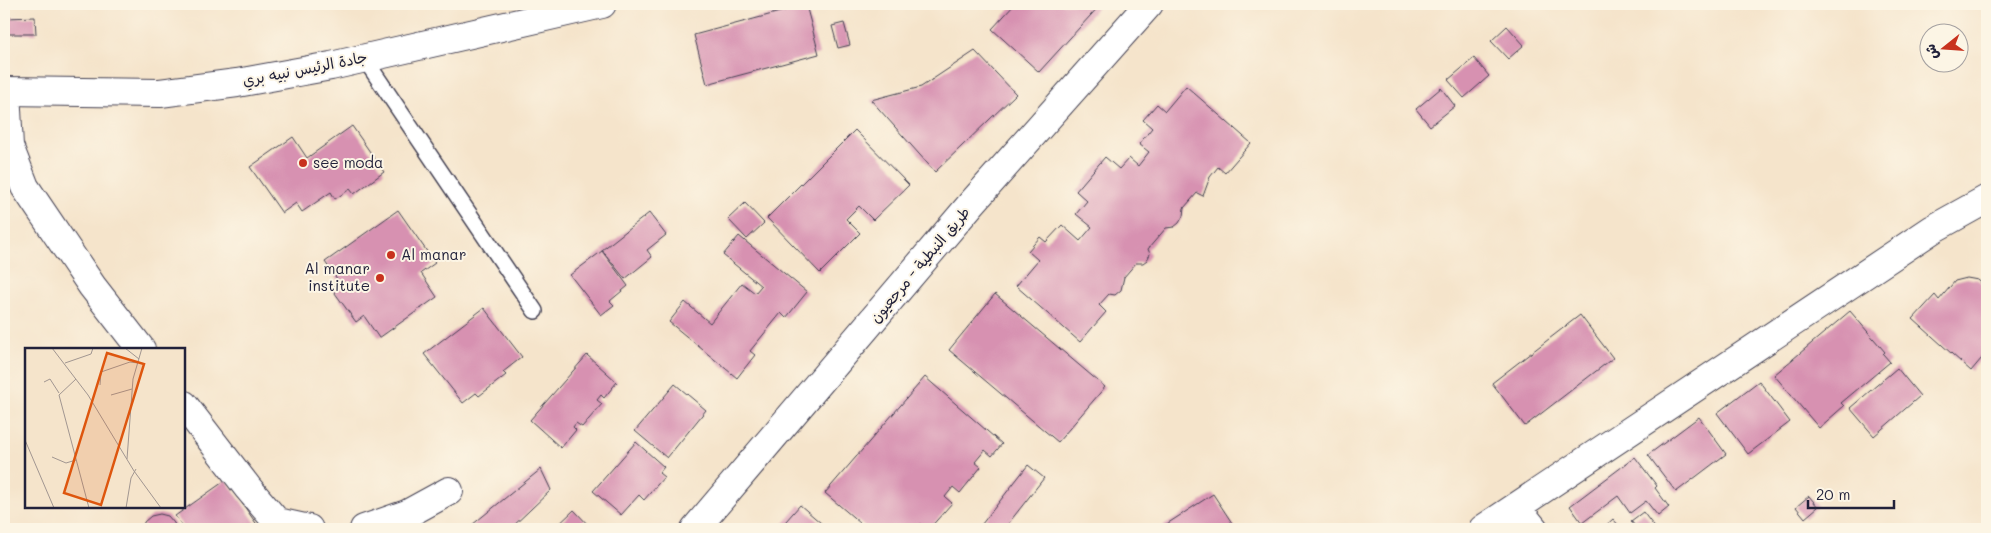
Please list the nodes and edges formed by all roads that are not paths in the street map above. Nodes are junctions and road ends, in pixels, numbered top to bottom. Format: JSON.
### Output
{"nodes":[{"id":1,"x":602,"y":4,"type":"edge"},
{"id":2,"x":1149,"y":4,"type":"edge"},
{"id":3,"x":364,"y":58,"type":"junction"},
{"id":4,"x":5,"y":91,"type":"edge"},
{"id":5,"x":1987,"y":198,"type":"edge"},
{"id":6,"x":535,"y":311,"type":"dead end"},
{"id":7,"x":140,"y":348,"type":"edge"},
{"id":8,"x":185,"y":406,"type":"edge"},
{"id":9,"x":449,"y":491,"type":"dead end"},
{"id":10,"x":1516,"y":507,"type":"junction"},
{"id":11,"x":309,"y":529,"type":"edge"},
{"id":12,"x":364,"y":529,"type":"edge"},
{"id":13,"x":695,"y":529,"type":"edge"},
{"id":14,"x":1483,"y":529,"type":"edge"},
{"id":15,"x":1534,"y":529,"type":"edge"}],
"edges":[{"from":1,"to":3,"type":"main road","name":"جادة الرئيس نبيه بري"},
{"from":2,"to":13,"type":"main road","name":"طريق النبطية - مرجعيون"},
{"from":3,"to":4,"type":"main road","name":"جادة الرئيس نبيه بري"},
{"from":3,"to":6,"type":"lane"},
{"from":4,"to":7,"type":"main road"},
{"from":5,"to":10,"type":"main road"},
{"from":8,"to":11,"type":"main road"},
{"from":9,"to":12,"type":"main road"},
{"from":10,"to":14,"type":"main road"},
{"from":10,"to":15,"type":"main road"}]}
